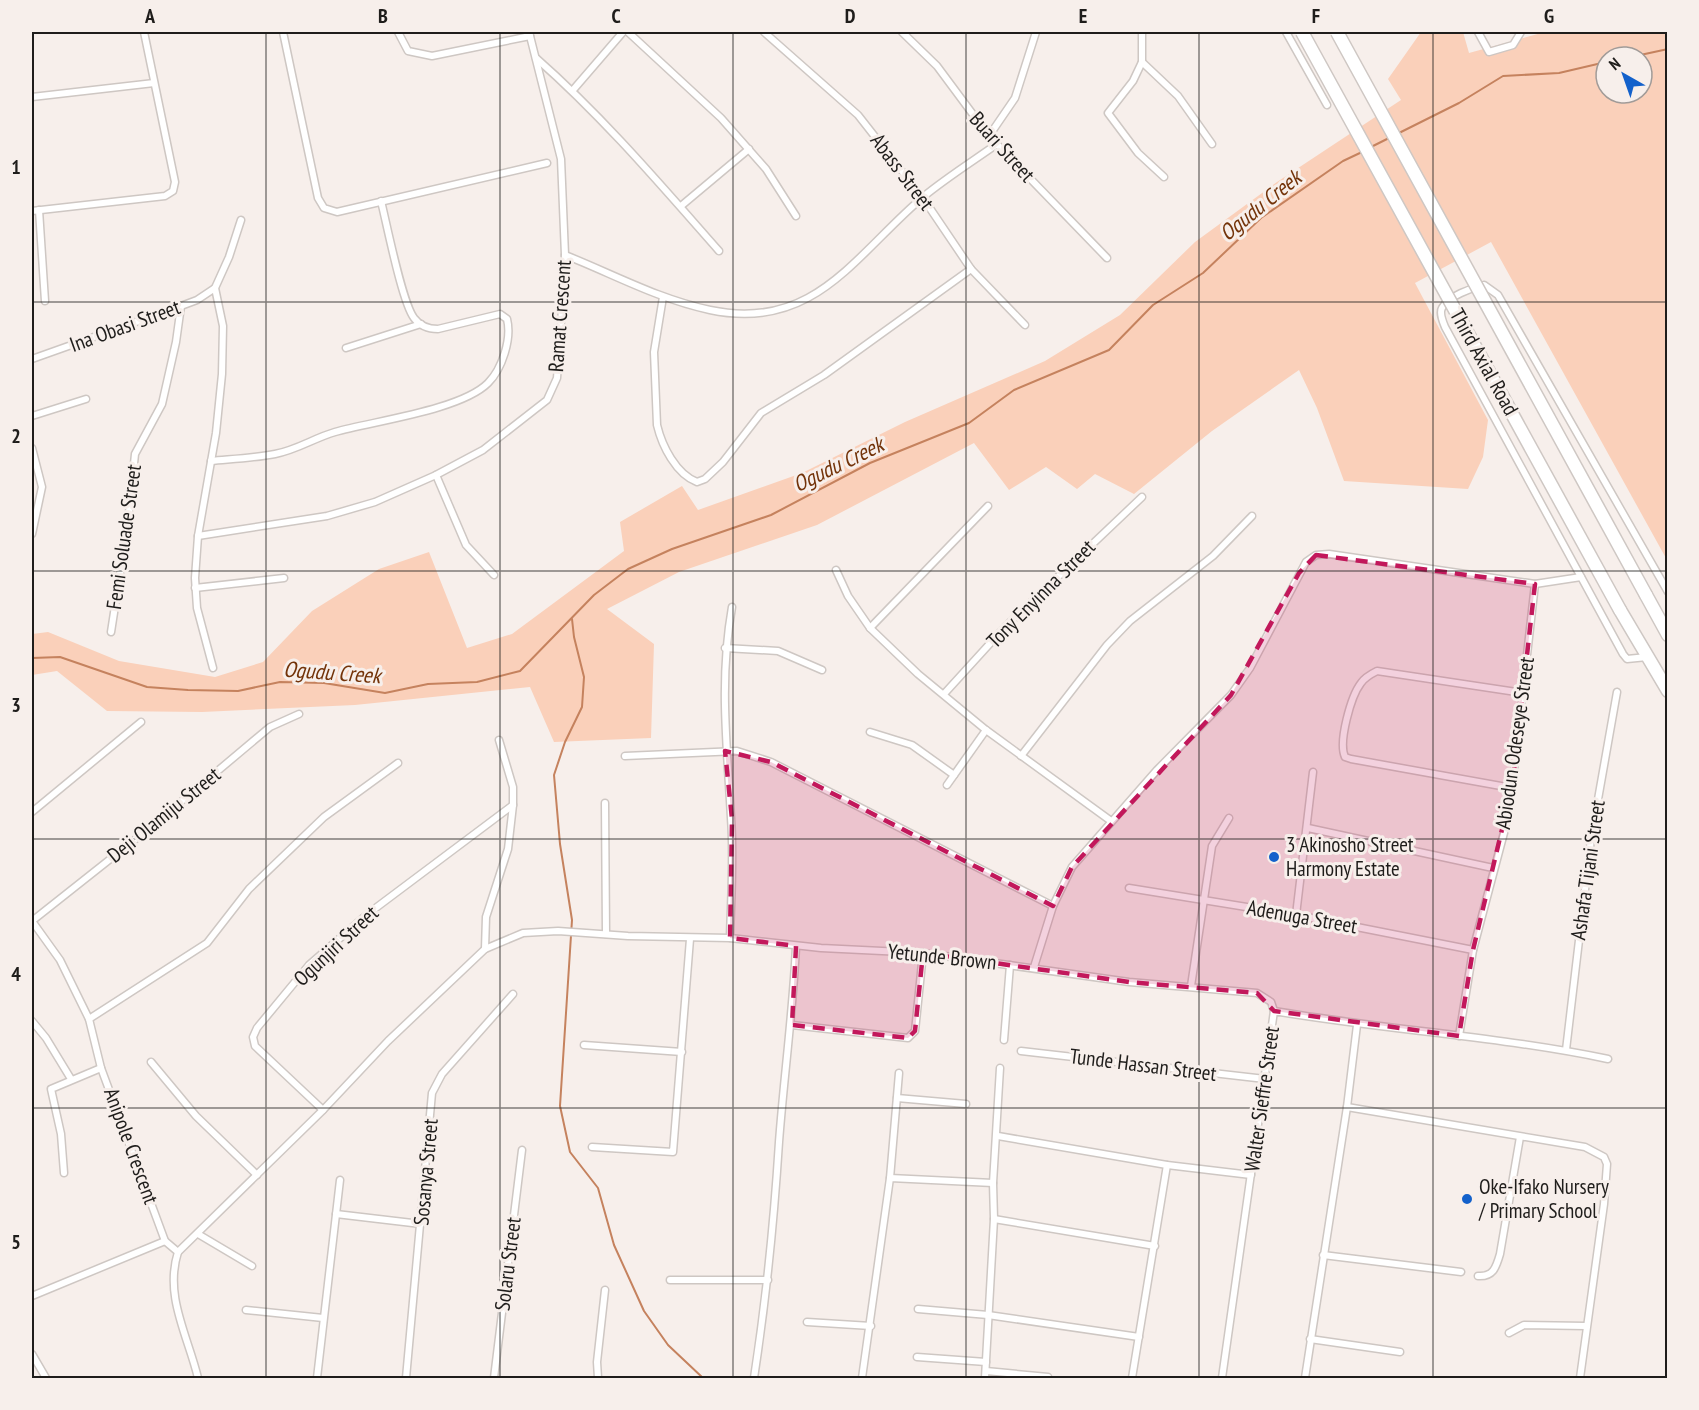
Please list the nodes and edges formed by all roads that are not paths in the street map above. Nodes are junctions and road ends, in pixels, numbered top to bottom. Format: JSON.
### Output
{"nodes":[{"id":1,"x":144,"y":32,"type":"edge"},
{"id":2,"x":283,"y":32,"type":"edge"},
{"id":3,"x":398,"y":32,"type":"edge"},
{"id":4,"x":623,"y":32,"type":"edge"},
{"id":5,"x":628,"y":32,"type":"edge"},
{"id":6,"x":764,"y":32,"type":"edge"},
{"id":7,"x":902,"y":32,"type":"edge"},
{"id":8,"x":1036,"y":32,"type":"edge"},
{"id":9,"x":1142,"y":32,"type":"edge"},
{"id":10,"x":1286,"y":32,"type":"edge"},
{"id":11,"x":1302,"y":32,"type":"edge"},
{"id":12,"x":1337,"y":32,"type":"edge"},
{"id":13,"x":1478,"y":32,"type":"edge"},
{"id":14,"x":1521,"y":32,"type":"edge"},
{"id":15,"x":530,"y":34,"type":"edge"},
{"id":16,"x":536,"y":57,"type":"junction"},
{"id":17,"x":1142,"y":62,"type":"junction"},
{"id":18,"x":154,"y":83,"type":"junction"},
{"id":19,"x":573,"y":90,"type":"junction"},
{"id":20,"x":32,"y":97,"type":"edge"},
{"id":21,"x":1327,"y":105,"type":"dead end"},
{"id":22,"x":988,"y":136,"type":"junction"},
{"id":23,"x":997,"y":144,"type":"junction"},
{"id":24,"x":1212,"y":144,"type":"dead end"},
{"id":25,"x":748,"y":149,"type":"junction"},
{"id":26,"x":547,"y":163,"type":"dead end"},
{"id":27,"x":1164,"y":177,"type":"dead end"},
{"id":28,"x":923,"y":198,"type":"junction"},
{"id":29,"x":381,"y":201,"type":"junction"},
{"id":30,"x":681,"y":206,"type":"junction"},
{"id":31,"x":35,"y":211,"type":"edge"},
{"id":32,"x":796,"y":216,"type":"dead end"},
{"id":33,"x":241,"y":220,"type":"dead end"},
{"id":34,"x":718,"y":251,"type":"dead end"},
{"id":35,"x":565,"y":255,"type":"junction"},
{"id":36,"x":1107,"y":258,"type":"dead end"},
{"id":37,"x":971,"y":269,"type":"junction"},
{"id":38,"x":215,"y":288,"type":"junction"},
{"id":39,"x":663,"y":297,"type":"junction"},
{"id":40,"x":45,"y":301,"type":"dead end"},
{"id":41,"x":182,"y":306,"type":"junction"},
{"id":42,"x":421,"y":324,"type":"junction"},
{"id":43,"x":1025,"y":325,"type":"dead end"},
{"id":44,"x":346,"y":348,"type":"dead end"},
{"id":45,"x":32,"y":359,"type":"edge"},
{"id":46,"x":86,"y":399,"type":"dead end"},
{"id":47,"x":32,"y":416,"type":"edge"},
{"id":48,"x":32,"y":448,"type":"edge"},
{"id":49,"x":211,"y":461,"type":"junction"},
{"id":50,"x":436,"y":475,"type":"junction"},
{"id":51,"x":1142,"y":497,"type":"dead end"},
{"id":52,"x":988,"y":506,"type":"dead end"},
{"id":53,"x":1252,"y":516,"type":"dead end"},
{"id":54,"x":32,"y":534,"type":"edge"},
{"id":55,"x":198,"y":536,"type":"junction"},
{"id":56,"x":836,"y":570,"type":"dead end"},
{"id":57,"x":494,"y":575,"type":"dead end"},
{"id":58,"x":1581,"y":577,"type":"junction"},
{"id":59,"x":285,"y":578,"type":"dead end"},
{"id":60,"x":1535,"y":584,"type":"junction"},
{"id":61,"x":195,"y":588,"type":"junction"},
{"id":62,"x":1668,"y":592,"type":"edge"},
{"id":63,"x":732,"y":607,"type":"dead end"},
{"id":64,"x":870,"y":628,"type":"junction"},
{"id":65,"x":111,"y":632,"type":"dead end"},
{"id":66,"x":1668,"y":635,"type":"edge"},
{"id":67,"x":725,"y":648,"type":"junction"},
{"id":68,"x":1647,"y":657,"type":"junction"},
{"id":69,"x":213,"y":668,"type":"dead end"},
{"id":70,"x":822,"y":670,"type":"dead end"},
{"id":71,"x":1668,"y":691,"type":"edge"},
{"id":72,"x":1617,"y":692,"type":"dead end"},
{"id":73,"x":1523,"y":693,"type":"junction"},
{"id":74,"x":944,"y":694,"type":"junction"},
{"id":75,"x":298,"y":714,"type":"dead end"},
{"id":76,"x":141,"y":722,"type":"dead end"},
{"id":77,"x":986,"y":730,"type":"junction"},
{"id":78,"x":870,"y":732,"type":"dead end"},
{"id":79,"x":499,"y":740,"type":"dead end"},
{"id":80,"x":725,"y":751,"type":"junction"},
{"id":81,"x":625,"y":756,"type":"dead end"},
{"id":82,"x":1021,"y":756,"type":"junction"},
{"id":83,"x":398,"y":763,"type":"dead end"},
{"id":84,"x":1313,"y":772,"type":"dead end"},
{"id":85,"x":954,"y":775,"type":"junction"},
{"id":86,"x":947,"y":785,"type":"dead end"},
{"id":87,"x":1512,"y":788,"type":"junction"},
{"id":88,"x":605,"y":803,"type":"dead end"},
{"id":89,"x":513,"y":805,"type":"junction"},
{"id":90,"x":32,"y":812,"type":"edge"},
{"id":91,"x":1229,"y":818,"type":"dead end"},
{"id":92,"x":1111,"y":821,"type":"junction"},
{"id":93,"x":1308,"y":828,"type":"junction"},
{"id":94,"x":1493,"y":868,"type":"junction"},
{"id":95,"x":1130,"y":888,"type":"dead end"},
{"id":96,"x":1202,"y":900,"type":"junction"},
{"id":97,"x":1053,"y":906,"type":"junction"},
{"id":98,"x":1296,"y":915,"type":"junction"},
{"id":99,"x":32,"y":921,"type":"edge"},
{"id":100,"x":603,"y":933,"type":"junction"},
{"id":101,"x":730,"y":938,"type":"junction"},
{"id":102,"x":690,"y":939,"type":"junction"},
{"id":103,"x":796,"y":946,"type":"junction"},
{"id":104,"x":485,"y":949,"type":"junction"},
{"id":105,"x":1473,"y":950,"type":"junction"},
{"id":106,"x":923,"y":953,"type":"junction"},
{"id":107,"x":1010,"y":965,"type":"junction"},
{"id":108,"x":1035,"y":967,"type":"junction"},
{"id":109,"x":1191,"y":986,"type":"junction"},
{"id":110,"x":513,"y":993,"type":"dead end"},
{"id":111,"x":1274,"y":1011,"type":"junction"},
{"id":112,"x":89,"y":1019,"type":"junction"},
{"id":113,"x":32,"y":1021,"type":"edge"},
{"id":114,"x":792,"y":1025,"type":"junction"},
{"id":115,"x":1357,"y":1025,"type":"junction"},
{"id":116,"x":1460,"y":1036,"type":"junction"},
{"id":117,"x":1004,"y":1040,"type":"dead end"},
{"id":118,"x":584,"y":1045,"type":"dead end"},
{"id":119,"x":1566,"y":1050,"type":"junction"},
{"id":120,"x":1021,"y":1051,"type":"dead end"},
{"id":121,"x":682,"y":1052,"type":"junction"},
{"id":122,"x":1608,"y":1059,"type":"dead end"},
{"id":123,"x":151,"y":1062,"type":"dead end"},
{"id":124,"x":101,"y":1068,"type":"junction"},
{"id":125,"x":1000,"y":1068,"type":"dead end"},
{"id":126,"x":899,"y":1073,"type":"dead end"},
{"id":127,"x":71,"y":1079,"type":"junction"},
{"id":128,"x":1265,"y":1079,"type":"junction"},
{"id":129,"x":897,"y":1098,"type":"junction"},
{"id":130,"x":966,"y":1104,"type":"dead end"},
{"id":131,"x":1347,"y":1107,"type":"junction"},
{"id":132,"x":323,"y":1110,"type":"junction"},
{"id":133,"x":998,"y":1136,"type":"junction"},
{"id":134,"x":1520,"y":1137,"type":"junction"},
{"id":135,"x":592,"y":1147,"type":"dead end"},
{"id":136,"x":522,"y":1149,"type":"dead end"},
{"id":137,"x":1167,"y":1165,"type":"junction"},
{"id":138,"x":64,"y":1173,"type":"dead end"},
{"id":139,"x":257,"y":1175,"type":"junction"},
{"id":140,"x":1251,"y":1175,"type":"junction"},
{"id":141,"x":890,"y":1178,"type":"junction"},
{"id":142,"x":340,"y":1180,"type":"dead end"},
{"id":143,"x":993,"y":1183,"type":"junction"},
{"id":144,"x":336,"y":1214,"type":"junction"},
{"id":145,"x":994,"y":1219,"type":"junction"},
{"id":146,"x":421,"y":1224,"type":"junction"},
{"id":147,"x":198,"y":1234,"type":"junction"},
{"id":148,"x":165,"y":1240,"type":"junction"},
{"id":149,"x":1155,"y":1246,"type":"junction"},
{"id":150,"x":178,"y":1252,"type":"junction"},
{"id":151,"x":1323,"y":1255,"type":"junction"},
{"id":152,"x":252,"y":1266,"type":"dead end"},
{"id":153,"x":1461,"y":1272,"type":"dead end"},
{"id":154,"x":1478,"y":1276,"type":"dead end"},
{"id":155,"x":670,"y":1280,"type":"dead end"},
{"id":156,"x":768,"y":1280,"type":"junction"},
{"id":157,"x":605,"y":1290,"type":"dead end"},
{"id":158,"x":32,"y":1296,"type":"edge"},
{"id":159,"x":918,"y":1309,"type":"dead end"},
{"id":160,"x":246,"y":1310,"type":"dead end"},
{"id":161,"x":988,"y":1315,"type":"junction"},
{"id":162,"x":323,"y":1318,"type":"junction"},
{"id":163,"x":807,"y":1322,"type":"dead end"},
{"id":164,"x":871,"y":1326,"type":"junction"},
{"id":165,"x":1586,"y":1326,"type":"junction"},
{"id":166,"x":1509,"y":1333,"type":"dead end"},
{"id":167,"x":1139,"y":1336,"type":"junction"},
{"id":168,"x":1310,"y":1339,"type":"junction"},
{"id":169,"x":1400,"y":1352,"type":"dead end"},
{"id":170,"x":32,"y":1354,"type":"edge"},
{"id":171,"x":917,"y":1357,"type":"dead end"},
{"id":172,"x":986,"y":1362,"type":"junction"},
{"id":173,"x":986,"y":1371,"type":"junction"},
{"id":174,"x":196,"y":1377,"type":"edge"},
{"id":175,"x":1048,"y":1377,"type":"dead end"},
{"id":176,"x":46,"y":1378,"type":"edge"},
{"id":177,"x":317,"y":1378,"type":"edge"},
{"id":178,"x":406,"y":1378,"type":"edge"},
{"id":179,"x":494,"y":1378,"type":"edge"},
{"id":180,"x":598,"y":1378,"type":"edge"},
{"id":181,"x":754,"y":1378,"type":"edge"},
{"id":182,"x":862,"y":1378,"type":"edge"},
{"id":183,"x":985,"y":1378,"type":"edge"},
{"id":184,"x":1132,"y":1378,"type":"edge"},
{"id":185,"x":1222,"y":1378,"type":"edge"},
{"id":186,"x":1305,"y":1378,"type":"edge"},
{"id":187,"x":1580,"y":1378,"type":"edge"}],
"edges":[{"from":1,"to":18,"type":"street"},
{"from":2,"to":29,"type":"street"},
{"from":3,"to":15,"type":"street"},
{"from":4,"to":19,"type":"street"},
{"from":5,"to":25,"type":"street"},
{"from":6,"to":28,"type":"street","name":"Abass Street"},
{"from":7,"to":22,"type":"street","name":"Buari Street"},
{"from":8,"to":22,"type":"street"},
{"from":9,"to":17,"type":"street"},
{"from":10,"to":21,"type":"street"},
{"from":11,"to":68,"type":"highway","name":"Third Axial Road","bridge":true},
{"from":12,"to":66,"type":"highway","name":"Third Axial Road","bridge":true},
{"from":13,"to":14,"type":"street"},
{"from":15,"to":16,"type":"street","name":"Ramat Crescent"},
{"from":16,"to":19,"type":"street"},
{"from":16,"to":35,"type":"street","name":"Ramat Crescent"},
{"from":17,"to":24,"type":"street"},
{"from":17,"to":27,"type":"street"},
{"from":18,"to":20,"type":"street"},
{"from":18,"to":31,"type":"street"},
{"from":19,"to":30,"type":"street"},
{"from":22,"to":23,"type":"street","name":"Buari Street"},
{"from":23,"to":28,"type":"street"},
{"from":23,"to":36,"type":"street","name":"Buari Street"},
{"from":25,"to":30,"type":"street"},
{"from":25,"to":32,"type":"street"},
{"from":26,"to":29,"type":"street"},
{"from":28,"to":37,"type":"street","name":"Abass Street"},
{"from":28,"to":39,"type":"street"},
{"from":29,"to":42,"type":"street"},
{"from":30,"to":34,"type":"street"},
{"from":31,"to":40,"type":"street"},
{"from":33,"to":38,"type":"street"},
{"from":35,"to":39,"type":"street"},
{"from":35,"to":50,"type":"street","name":"Ramat Crescent"},
{"from":37,"to":39,"type":"street"},
{"from":37,"to":43,"type":"street","name":"Abass Street"},
{"from":38,"to":41,"type":"street","name":"Ina Obasi Street"},
{"from":38,"to":49,"type":"street"},
{"from":41,"to":45,"type":"street","name":"Ina Obasi Street"},
{"from":41,"to":65,"type":"street","name":"Femi Soluade Street"},
{"from":42,"to":44,"type":"street"},
{"from":42,"to":49,"type":"street"},
{"from":46,"to":47,"type":"street"},
{"from":48,"to":54,"type":"street"},
{"from":49,"to":55,"type":"street"},
{"from":50,"to":55,"type":"street","name":"Ramat Crescent"},
{"from":50,"to":57,"type":"street"},
{"from":51,"to":74,"type":"street","name":"Tony Enyinna Street"},
{"from":52,"to":64,"type":"street"},
{"from":53,"to":82,"type":"street"},
{"from":55,"to":61,"type":"street"},
{"from":56,"to":64,"type":"street"},
{"from":58,"to":60,"type":"street"},
{"from":58,"to":62,"type":"street"},
{"from":58,"to":68,"type":"street"},
{"from":59,"to":61,"type":"street"},
{"from":60,"to":73,"type":"street","name":"Abiodun Odeseye Street"},
{"from":60,"to":92,"type":"street"},
{"from":61,"to":69,"type":"street"},
{"from":63,"to":67,"type":"street"},
{"from":64,"to":74,"type":"street"},
{"from":67,"to":70,"type":"street"},
{"from":67,"to":80,"type":"street"},
{"from":68,"to":71,"type":"highway","name":"Third Axial Road"},
{"from":72,"to":119,"type":"street","name":"Ashafa Tijani Street"},
{"from":73,"to":87,"type":"street","name":"Abiodun Odeseye Street"},
{"from":73,"to":87,"type":"street"},
{"from":74,"to":77,"type":"street"},
{"from":75,"to":99,"type":"street","name":"Deji Olamiju Street"},
{"from":76,"to":90,"type":"street"},
{"from":77,"to":82,"type":"street"},
{"from":77,"to":85,"type":"street"},
{"from":78,"to":85,"type":"street"},
{"from":79,"to":89,"type":"street"},
{"from":80,"to":81,"type":"street"},
{"from":80,"to":97,"type":"street"},
{"from":80,"to":101,"type":"street"},
{"from":82,"to":92,"type":"street"},
{"from":83,"to":112,"type":"street"},
{"from":84,"to":93,"type":"street"},
{"from":85,"to":86,"type":"street"},
{"from":87,"to":94,"type":"street","name":"Abiodun Odeseye Street"},
{"from":88,"to":100,"type":"street"},
{"from":89,"to":104,"type":"street"},
{"from":89,"to":132,"type":"street","name":"Ogunjiri Street"},
{"from":91,"to":96,"type":"street"},
{"from":92,"to":97,"type":"street"},
{"from":93,"to":94,"type":"street"},
{"from":93,"to":98,"type":"street"},
{"from":94,"to":105,"type":"street","name":"Abiodun Odeseye Street"},
{"from":95,"to":96,"type":"street","name":"Adenuga Street"},
{"from":96,"to":98,"type":"street","name":"Adenuga Street"},
{"from":96,"to":109,"type":"street"},
{"from":97,"to":108,"type":"street"},
{"from":98,"to":105,"type":"street","name":"Adenuga Street"},
{"from":99,"to":112,"type":"street","name":"Anipole Crescent"},
{"from":100,"to":102,"type":"street","name":"Yetunde Brown"},
{"from":100,"to":104,"type":"street","name":"Yetunde Brown"},
{"from":101,"to":102,"type":"street","name":"Yetunde Brown"},
{"from":101,"to":103,"type":"street","name":"Yetunde Brown"},
{"from":102,"to":121,"type":"street"},
{"from":103,"to":106,"type":"street","name":"Yetunde Brown"},
{"from":103,"to":114,"type":"street"},
{"from":104,"to":132,"type":"street"},
{"from":105,"to":116,"type":"street","name":"Abiodun Odeseye Street"},
{"from":106,"to":107,"type":"street","name":"Yetunde Brown"},
{"from":106,"to":114,"type":"street"},
{"from":107,"to":108,"type":"street","name":"Yetunde Brown"},
{"from":107,"to":117,"type":"street"},
{"from":108,"to":109,"type":"street","name":"Yetunde Brown"},
{"from":109,"to":111,"type":"street","name":"Yetunde Brown"},
{"from":110,"to":146,"type":"street","name":"Sosanya Street"},
{"from":111,"to":115,"type":"street","name":"Walter Sieffre Street"},
{"from":111,"to":128,"type":"street","name":"Walter Sieffre Street"},
{"from":112,"to":124,"type":"street","name":"Anipole Crescent"},
{"from":113,"to":127,"type":"street"},
{"from":114,"to":156,"type":"street"},
{"from":115,"to":116,"type":"street","name":"Walter Sieffre Street"},
{"from":115,"to":131,"type":"street"},
{"from":116,"to":119,"type":"street","name":"Walter Sieffre Street"},
{"from":118,"to":121,"type":"street"},
{"from":119,"to":122,"type":"street","name":"Walter Sieffre Street"},
{"from":120,"to":128,"type":"street","name":"Tunde Hassan Street"},
{"from":121,"to":135,"type":"street"},
{"from":123,"to":139,"type":"street"},
{"from":124,"to":127,"type":"street"},
{"from":124,"to":148,"type":"street","name":"Anipole Crescent"},
{"from":125,"to":133,"type":"street"},
{"from":126,"to":129,"type":"street"},
{"from":127,"to":138,"type":"street"},
{"from":128,"to":140,"type":"street","name":"Walter Sieffre Street"},
{"from":129,"to":130,"type":"street"},
{"from":129,"to":141,"type":"street"},
{"from":131,"to":134,"type":"street"},
{"from":131,"to":151,"type":"street"},
{"from":132,"to":139,"type":"street"},
{"from":133,"to":137,"type":"street"},
{"from":133,"to":143,"type":"street"},
{"from":134,"to":154,"type":"street"},
{"from":134,"to":165,"type":"street"},
{"from":136,"to":179,"type":"street","name":"Solaru Street"},
{"from":137,"to":140,"type":"street"},
{"from":137,"to":149,"type":"street"},
{"from":139,"to":147,"type":"street"},
{"from":140,"to":185,"type":"street","name":"Walter Sieffre Street"},
{"from":141,"to":143,"type":"street"},
{"from":141,"to":164,"type":"street"},
{"from":142,"to":144,"type":"street"},
{"from":143,"to":145,"type":"street"},
{"from":144,"to":146,"type":"street"},
{"from":144,"to":162,"type":"street"},
{"from":145,"to":149,"type":"street"},
{"from":145,"to":161,"type":"street"},
{"from":146,"to":178,"type":"street","name":"Sosanya Street"},
{"from":147,"to":150,"type":"street"},
{"from":147,"to":152,"type":"street"},
{"from":148,"to":150,"type":"street","name":"Anipole Crescent"},
{"from":148,"to":158,"type":"street"},
{"from":149,"to":167,"type":"street"},
{"from":150,"to":174,"type":"street"},
{"from":151,"to":153,"type":"street"},
{"from":151,"to":168,"type":"street"},
{"from":155,"to":156,"type":"street"},
{"from":156,"to":181,"type":"street"},
{"from":157,"to":180,"type":"street"},
{"from":159,"to":161,"type":"street"},
{"from":160,"to":162,"type":"street"},
{"from":161,"to":167,"type":"street"},
{"from":161,"to":172,"type":"street"},
{"from":162,"to":177,"type":"street"},
{"from":163,"to":164,"type":"street"},
{"from":164,"to":182,"type":"street"},
{"from":165,"to":166,"type":"street"},
{"from":165,"to":187,"type":"street"},
{"from":167,"to":184,"type":"street"},
{"from":168,"to":169,"type":"street"},
{"from":168,"to":186,"type":"street"},
{"from":170,"to":176,"type":"street"},
{"from":171,"to":172,"type":"street"},
{"from":172,"to":173,"type":"street"},
{"from":173,"to":175,"type":"street"},
{"from":173,"to":183,"type":"street"}]}
